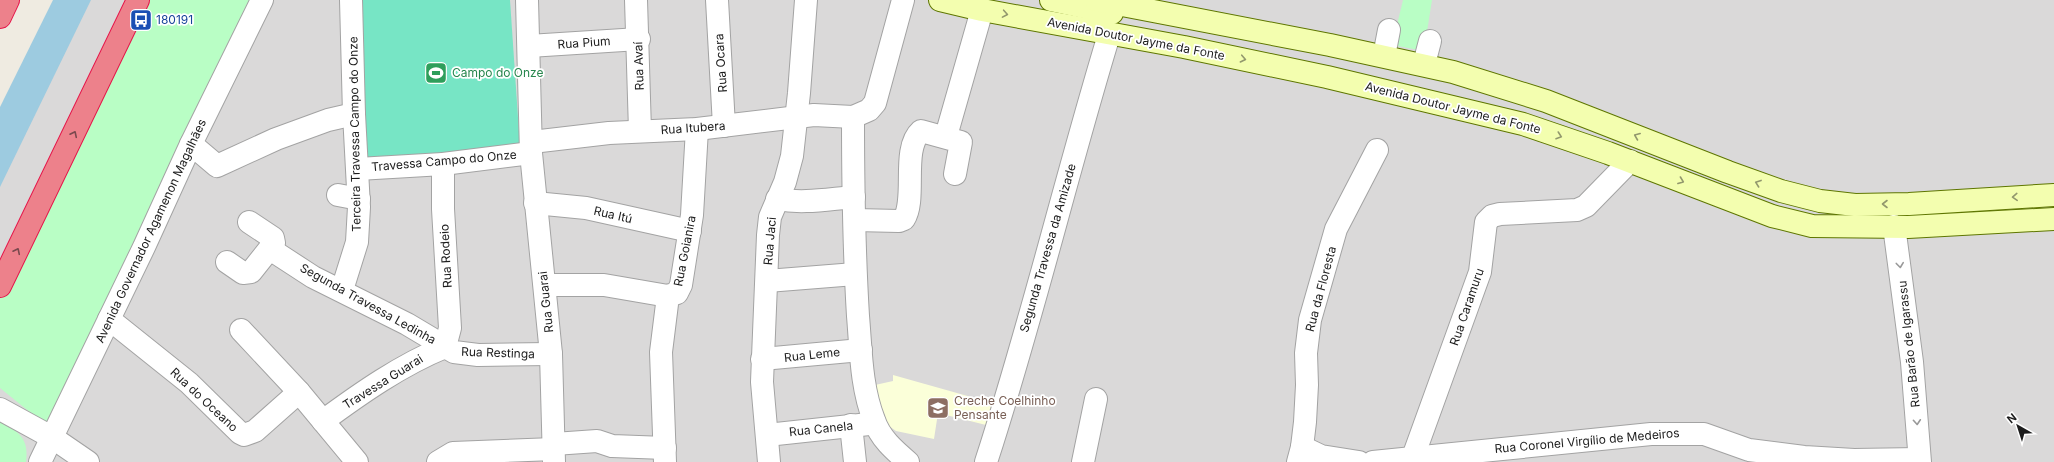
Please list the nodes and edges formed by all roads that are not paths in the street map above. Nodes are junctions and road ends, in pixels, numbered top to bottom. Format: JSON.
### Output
{"nodes":[{"id":1,"x":138,"y":0,"type":"edge"},
{"id":2,"x":262,"y":0,"type":"edge"},
{"id":3,"x":351,"y":0,"type":"edge"},
{"id":4,"x":527,"y":0,"type":"edge"},
{"id":5,"x":636,"y":0,"type":"edge"},
{"id":6,"x":717,"y":0,"type":"edge"},
{"id":7,"x":806,"y":0,"type":"edge"},
{"id":8,"x":903,"y":0,"type":"edge"},
{"id":9,"x":940,"y":0,"type":"edge"},
{"id":10,"x":1051,"y":0,"type":"edge"},
{"id":11,"x":1096,"y":0,"type":"edge"},
{"id":12,"x":962,"y":3,"type":"edge"},
{"id":13,"x":982,"y":10,"type":"junction"},
{"id":14,"x":1154,"y":12,"type":"junction"},
{"id":15,"x":1389,"y":30,"type":"dead end"},
{"id":16,"x":1109,"y":35,"type":"junction"},
{"id":17,"x":639,"y":39,"type":"junction"},
{"id":18,"x":1430,"y":41,"type":"dead end"},
{"id":19,"x":529,"y":46,"type":"junction"},
{"id":20,"x":1353,"y":50,"type":"junction"},
{"id":21,"x":1384,"y":56,"type":"junction"},
{"id":22,"x":1424,"y":64,"type":"junction"},
{"id":23,"x":1327,"y":77,"type":"junction"},
{"id":24,"x":354,"y":114,"type":"junction"},
{"id":25,"x":795,"y":117,"type":"junction"},
{"id":26,"x":853,"y":117,"type":"junction"},
{"id":27,"x":724,"y":126,"type":"junction"},
{"id":28,"x":697,"y":129,"type":"junction"},
{"id":29,"x":640,"y":131,"type":"junction"},
{"id":30,"x":946,"y":136,"type":"junction"},
{"id":31,"x":191,"y":144,"type":"junction"},
{"id":32,"x":532,"y":147,"type":"junction"},
{"id":33,"x":1377,"y":150,"type":"dead end"},
{"id":34,"x":1630,"y":162,"type":"junction"},
{"id":35,"x":443,"y":164,"type":"junction"},
{"id":36,"x":358,"y":168,"type":"junction"},
{"id":37,"x":955,"y":174,"type":"dead end"},
{"id":38,"x":2054,"y":195,"type":"edge"},
{"id":39,"x":854,"y":197,"type":"junction"},
{"id":40,"x":777,"y":199,"type":"junction"},
{"id":41,"x":535,"y":203,"type":"junction"},
{"id":42,"x":2054,"y":219,"type":"edge"},
{"id":43,"x":855,"y":220,"type":"junction"},
{"id":44,"x":249,"y":222,"type":"dead end"},
{"id":45,"x":1894,"y":226,"type":"junction"},
{"id":46,"x":690,"y":231,"type":"junction"},
{"id":47,"x":270,"y":249,"type":"junction"},
{"id":48,"x":227,"y":262,"type":"dead end"},
{"id":49,"x":855,"y":274,"type":"junction"},
{"id":50,"x":767,"y":282,"type":"junction"},
{"id":51,"x":545,"y":285,"type":"junction"},
{"id":52,"x":0,"y":286,"type":"edge"},
{"id":53,"x":342,"y":290,"type":"junction"},
{"id":54,"x":668,"y":296,"type":"junction"},
{"id":55,"x":109,"y":319,"type":"junction"},
{"id":56,"x":241,"y":330,"type":"dead end"},
{"id":57,"x":445,"y":347,"type":"junction"},
{"id":58,"x":861,"y":350,"type":"junction"},
{"id":59,"x":551,"y":354,"type":"junction"},
{"id":60,"x":762,"y":359,"type":"junction"},
{"id":61,"x":299,"y":392,"type":"junction"},
{"id":62,"x":1096,"y":399,"type":"dead end"},
{"id":63,"x":0,"y":409,"type":"edge"},
{"id":64,"x":323,"y":421,"type":"junction"},
{"id":65,"x":874,"y":421,"type":"junction"},
{"id":66,"x":851,"y":426,"type":"junction"},
{"id":67,"x":767,"y":435,"type":"junction"},
{"id":68,"x":53,"y":438,"type":"junction"},
{"id":69,"x":554,"y":452,"type":"edge"},
{"id":70,"x":665,"y":455,"type":"edge"},
{"id":71,"x":1300,"y":455,"type":"edge"},
{"id":72,"x":1413,"y":457,"type":"junction"},
{"id":73,"x":1920,"y":460,"type":"edge"},
{"id":74,"x":40,"y":462,"type":"edge"},
{"id":75,"x":88,"y":462,"type":"edge"},
{"id":76,"x":357,"y":462,"type":"edge"},
{"id":77,"x":438,"y":462,"type":"edge"},
{"id":78,"x":769,"y":462,"type":"edge"},
{"id":79,"x":855,"y":462,"type":"edge"},
{"id":80,"x":908,"y":462,"type":"edge"},
{"id":81,"x":986,"y":462,"type":"edge"},
{"id":82,"x":1083,"y":462,"type":"edge"},
{"id":83,"x":1359,"y":462,"type":"edge"},
{"id":84,"x":1373,"y":462,"type":"edge"}],
"edges":[{"from":52,"to":1,"type":"highway","one_way":true},
{"from":2,"to":31,"type":"street","name":"Avenida Governador Agamenon Magalhães"},
{"from":3,"to":24,"type":"street","name":"Terceira Travessa Campo do Onze"},
{"from":4,"to":19,"type":"street","name":"Rua Guarai"},
{"from":5,"to":17,"type":"street","name":"Rua Avaí"},
{"from":6,"to":27,"type":"street","name":"Rua Ocara"},
{"from":7,"to":25,"type":"street","name":"Rua Jaci"},
{"from":8,"to":26,"type":"street"},
{"from":9,"to":12,"type":"main road","name":"Avenida Doutor Jayme da Fonte"},
{"from":10,"to":14,"type":"main road"},
{"from":11,"to":14,"type":"main road"},
{"from":12,"to":13,"type":"main road","name":"Avenida Doutor Jayme da Fonte"},
{"from":13,"to":16,"type":"main road","name":"Avenida Doutor Jayme da Fonte","one_way":true},
{"from":13,"to":30,"type":"street"},
{"from":14,"to":20,"type":"main road"},
{"from":15,"to":21,"type":"street"},
{"from":16,"to":23,"type":"main road","name":"Avenida Doutor Jayme da Fonte","one_way":true},
{"from":16,"to":81,"type":"street","name":"Segunda Travessa da Amizade"},
{"from":17,"to":19,"type":"street","name":"Rua Pium"},
{"from":17,"to":29,"type":"street","name":"Rua Avaí"},
{"from":18,"to":22,"type":"street"},
{"from":19,"to":32,"type":"street","name":"Rua Guarai"},
{"from":20,"to":21,"type":"main road"},
{"from":20,"to":23,"type":"main road"},
{"from":21,"to":22,"type":"main road"},
{"from":38,"to":22,"type":"main road","one_way":true},
{"from":23,"to":34,"type":"main road","name":"Avenida Doutor Jayme da Fonte","one_way":true},
{"from":24,"to":31,"type":"street"},
{"from":24,"to":36,"type":"street","name":"Terceira Travessa Campo do Onze"},
{"from":25,"to":26,"type":"street","name":"Rua Itubera"},
{"from":25,"to":27,"type":"street","name":"Rua Itubera"},
{"from":25,"to":40,"type":"street","name":"Rua Jaci"},
{"from":26,"to":39,"type":"street"},
{"from":27,"to":28,"type":"street","name":"Rua Itubera"},
{"from":28,"to":29,"type":"street","name":"Rua Itubera"},
{"from":28,"to":46,"type":"street","name":"Rua Goianira"},
{"from":29,"to":32,"type":"street","name":"Rua Itubera"},
{"from":30,"to":37,"type":"street"},
{"from":30,"to":43,"type":"street"},
{"from":31,"to":55,"type":"street","name":"Avenida Governador Agamenon Magalhães"},
{"from":32,"to":35,"type":"street","name":"Travessa Campo do Onze"},
{"from":32,"to":41,"type":"street","name":"Rua Guarai"},
{"from":33,"to":71,"type":"street","name":"Rua da Floresta"},
{"from":34,"to":45,"type":"main road","name":"Avenida Doutor Jayme da Fonte","one_way":true},
{"from":34,"to":72,"type":"street","name":"Rua Caramuru"},
{"from":35,"to":36,"type":"street","name":"Travessa Campo do Onze"},
{"from":35,"to":57,"type":"street","name":"Rua Rodeio"},
{"from":36,"to":53,"type":"street","name":"Terceira Travessa Campo do Onze"},
{"from":39,"to":40,"type":"street"},
{"from":39,"to":43,"type":"street"},
{"from":40,"to":50,"type":"street","name":"Rua Jaci"},
{"from":41,"to":46,"type":"street","name":"Rua Itú"},
{"from":41,"to":51,"type":"street","name":"Rua Guarai"},
{"from":42,"to":45,"type":"main road","name":"Avenida Doutor Jayme da Fonte"},
{"from":43,"to":49,"type":"street"},
{"from":44,"to":47,"type":"street"},
{"from":45,"to":73,"type":"street","name":"Rua Barão de Igarassu","one_way":true},
{"from":46,"to":54,"type":"street","name":"Rua Goianira"},
{"from":47,"to":48,"type":"street"},
{"from":47,"to":53,"type":"street","name":"Segunda Travessa Ledinha"},
{"from":49,"to":50,"type":"street"},
{"from":49,"to":58,"type":"street"},
{"from":50,"to":60,"type":"street","name":"Rua Jaci"},
{"from":51,"to":54,"type":"street"},
{"from":51,"to":59,"type":"street","name":"Rua Guarai"},
{"from":53,"to":57,"type":"street","name":"Segunda Travessa Ledinha"},
{"from":54,"to":70,"type":"street","name":"Rua Goianira"},
{"from":55,"to":61,"type":"street","name":"Rua do Oceano"},
{"from":55,"to":68,"type":"street","name":"Avenida Governador Agamenon Magalhães"},
{"from":56,"to":61,"type":"street"},
{"from":57,"to":59,"type":"street","name":"Rua Restinga"},
{"from":57,"to":64,"type":"street","name":"Travessa Guarai"},
{"from":58,"to":60,"type":"street","name":"Rua Leme"},
{"from":58,"to":65,"type":"street"},
{"from":59,"to":69,"type":"street","name":"Rua Guarai"},
{"from":60,"to":67,"type":"street","name":"Rua Jaci"},
{"from":61,"to":64,"type":"street"},
{"from":62,"to":82,"type":"street"},
{"from":63,"to":68,"type":"street"},
{"from":64,"to":76,"type":"street"},
{"from":65,"to":66,"type":"street","name":"Rua Canela"},
{"from":65,"to":80,"type":"street"},
{"from":66,"to":67,"type":"street","name":"Rua Canela"},
{"from":66,"to":79,"type":"street"},
{"from":67,"to":78,"type":"street","name":"Rua Jaci"},
{"from":68,"to":74,"type":"street","name":"Avenida Governador Agamenon Magalhães"},
{"from":68,"to":75,"type":"street"},
{"from":69,"to":70,"type":"street"},
{"from":69,"to":77,"type":"street"},
{"from":71,"to":83,"type":"street"},
{"from":72,"to":73,"type":"street","name":"Rua Coronel Virgílio de Medeiros"},
{"from":72,"to":84,"type":"street","name":"Rua Coronel Virgílio de Medeiros"}]}
